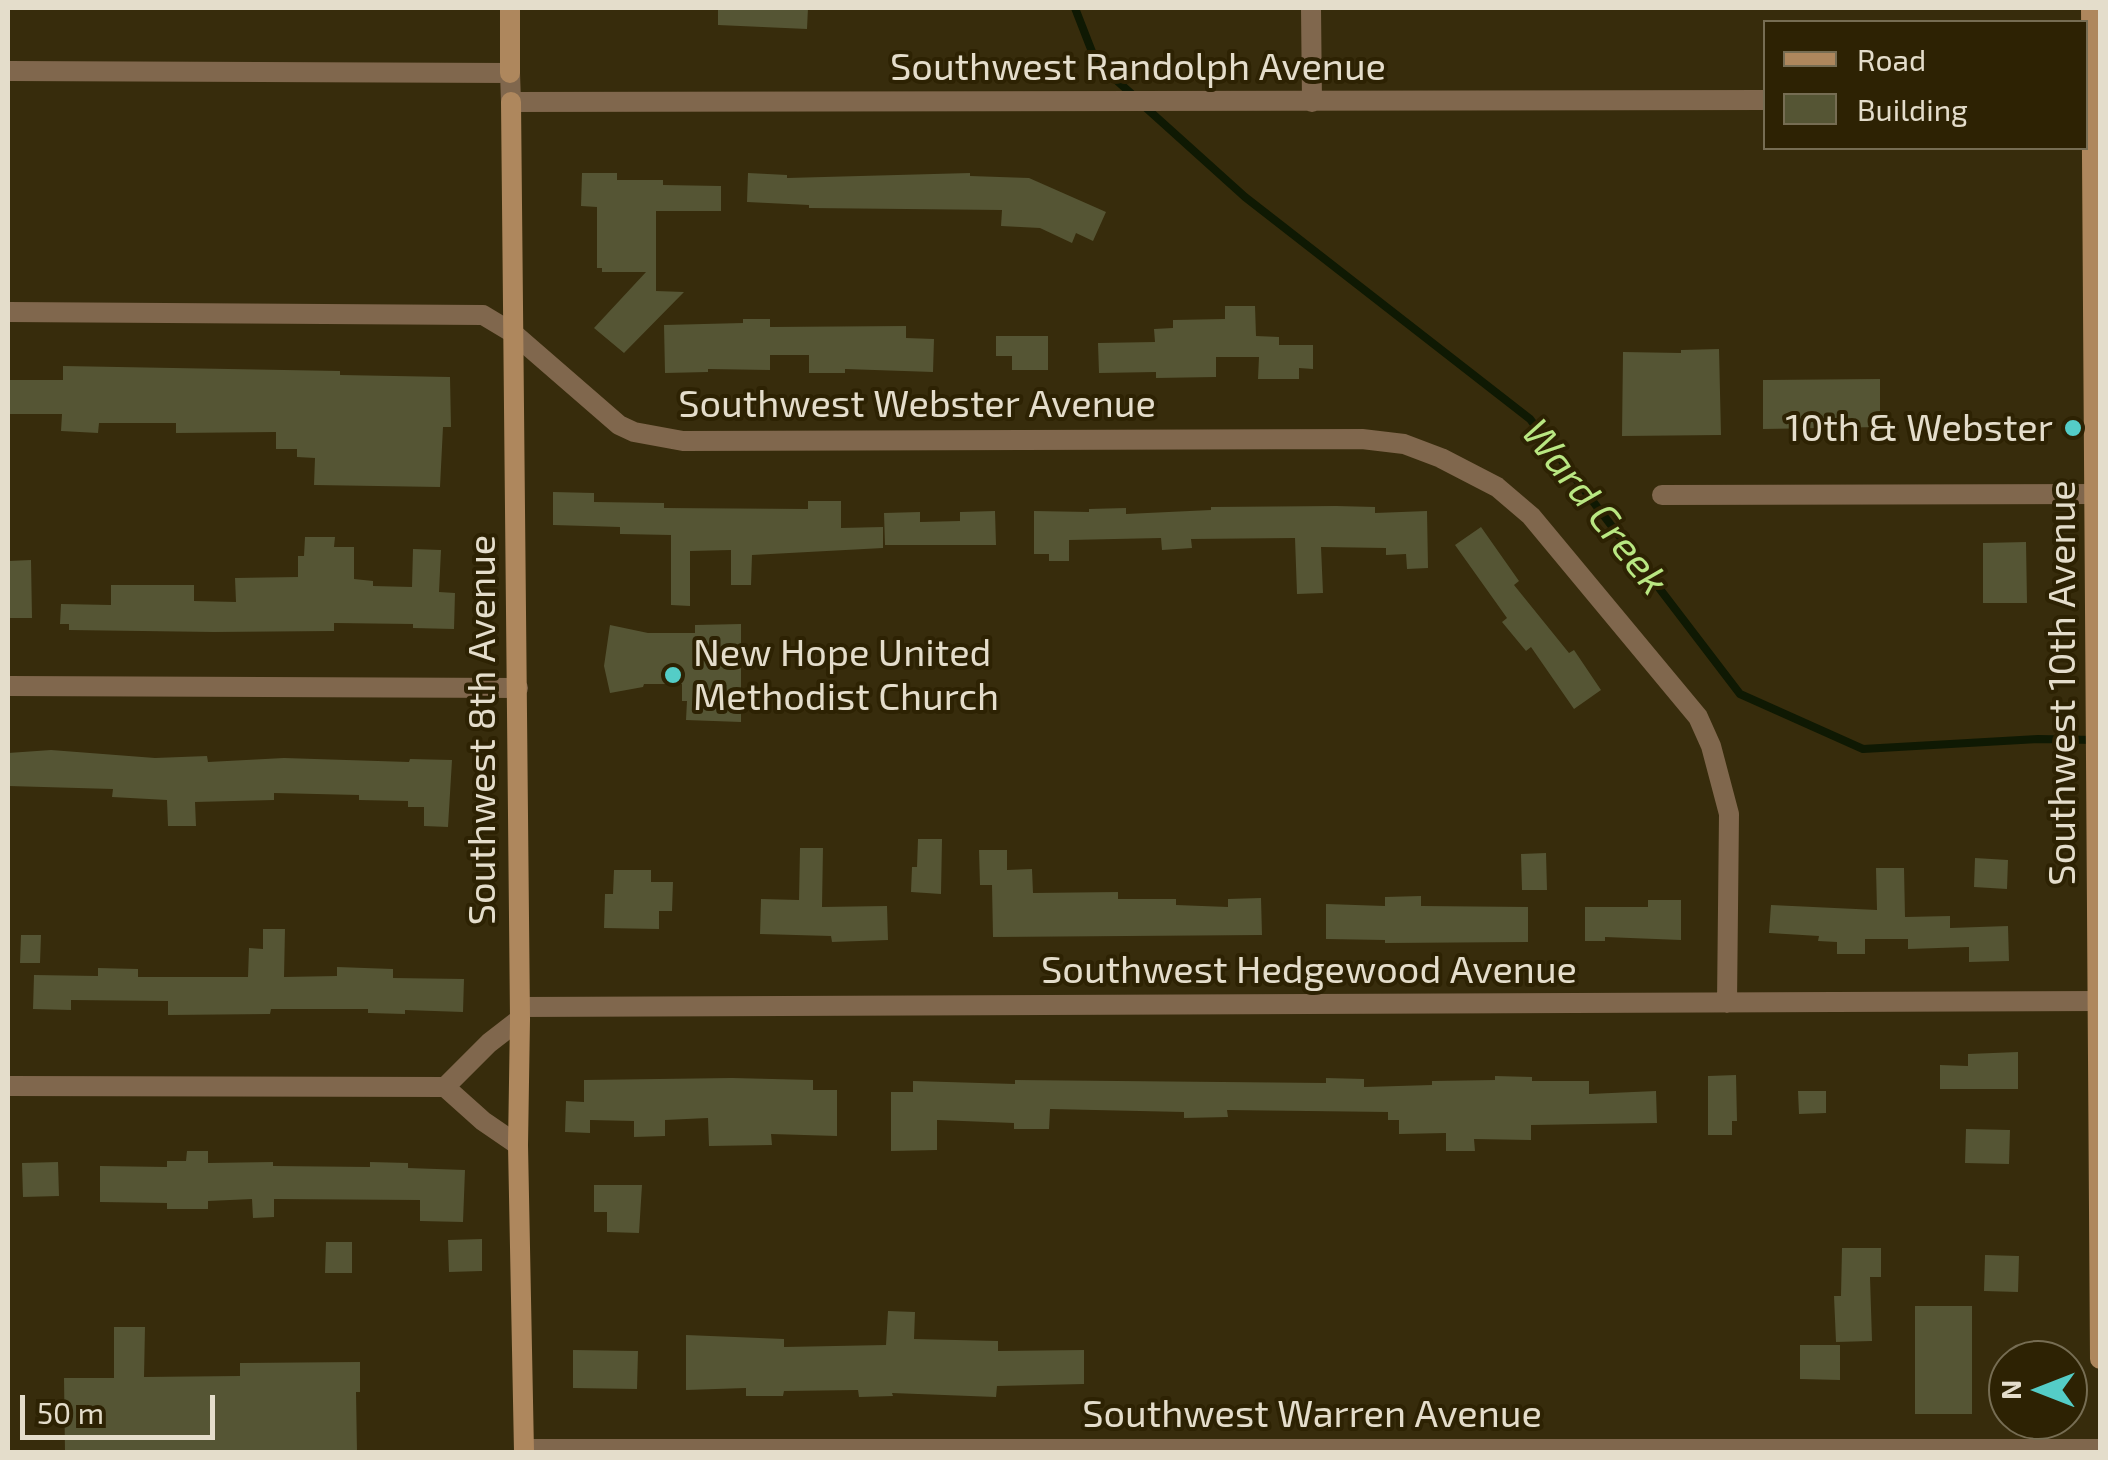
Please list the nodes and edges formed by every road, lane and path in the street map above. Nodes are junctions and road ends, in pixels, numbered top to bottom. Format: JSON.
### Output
{"nodes":[{"id":1,"x":510,"y":8,"type":"edge"},
{"id":2,"x":1311,"y":8,"type":"edge"},
{"id":3,"x":2091,"y":8,"type":"edge"},
{"id":4,"x":8,"y":71,"type":"edge"},
{"id":5,"x":510,"y":73,"type":"junction"},
{"id":6,"x":2093,"y":99,"type":"edge"},
{"id":7,"x":1763,"y":100,"type":"edge"},
{"id":8,"x":511,"y":102,"type":"junction"},
{"id":9,"x":1312,"y":102,"type":"junction"},
{"id":10,"x":8,"y":312,"type":"edge"},
{"id":11,"x":514,"y":333,"type":"junction"},
{"id":12,"x":2099,"y":494,"type":"edge"},
{"id":13,"x":1662,"y":495,"type":"dead end"},
{"id":14,"x":8,"y":686,"type":"edge"},
{"id":15,"x":518,"y":688,"type":"junction"},
{"id":16,"x":2098,"y":1001,"type":"edge"},
{"id":17,"x":1727,"y":1003,"type":"junction"},
{"id":18,"x":520,"y":1013,"type":"junction"},
{"id":19,"x":8,"y":1086,"type":"edge"},
{"id":20,"x":445,"y":1087,"type":"junction"},
{"id":21,"x":518,"y":1145,"type":"junction"},
{"id":22,"x":2100,"y":1324,"type":"edge"},
{"id":23,"x":2100,"y":1359,"type":"edge"},
{"id":24,"x":2100,"y":1449,"type":"edge"},
{"id":25,"x":524,"y":1451,"type":"edge"}],
"edges":[{"from":1,"to":5,"type":"street","name":"Southwest 8th Avenue"},
{"from":2,"to":9,"type":"street"},
{"from":3,"to":6,"type":"street","name":"Southwest 10th Avenue"},
{"from":4,"to":5,"type":"street"},
{"from":5,"to":8,"type":"street","name":"Southwest 8th Avenue"},
{"from":6,"to":12,"type":"street","name":"Southwest 10th Avenue"},
{"from":7,"to":9,"type":"street","name":"Southwest Randolph Avenue"},
{"from":8,"to":9,"type":"street","name":"Southwest Randolph Avenue"},
{"from":8,"to":11,"type":"street","name":"Southwest 8th Avenue"},
{"from":10,"to":11,"type":"street","name":"Southwest Webster Avenue"},
{"from":11,"to":15,"type":"street","name":"Southwest 8th Avenue"},
{"from":11,"to":17,"type":"street","name":"Southwest Webster Avenue"},
{"from":12,"to":13,"type":"street"},
{"from":12,"to":16,"type":"street","name":"Southwest 10th Avenue"},
{"from":14,"to":15,"type":"street"},
{"from":15,"to":18,"type":"street","name":"Southwest 8th Avenue"},
{"from":16,"to":17,"type":"street","name":"Southwest Hedgewood Avenue"},
{"from":16,"to":22,"type":"street","name":"Southwest 10th Avenue"},
{"from":17,"to":18,"type":"street","name":"Southwest Hedgewood Avenue"},
{"from":18,"to":20,"type":"street"},
{"from":18,"to":21,"type":"street","name":"Southwest 8th Avenue"},
{"from":19,"to":20,"type":"street"},
{"from":20,"to":21,"type":"street"},
{"from":21,"to":25,"type":"street","name":"Southwest 8th Avenue"},
{"from":22,"to":23,"type":"street","name":"Southwest 10th Avenue"},
{"from":24,"to":25,"type":"street","name":"Southwest Warren Avenue"}]}
